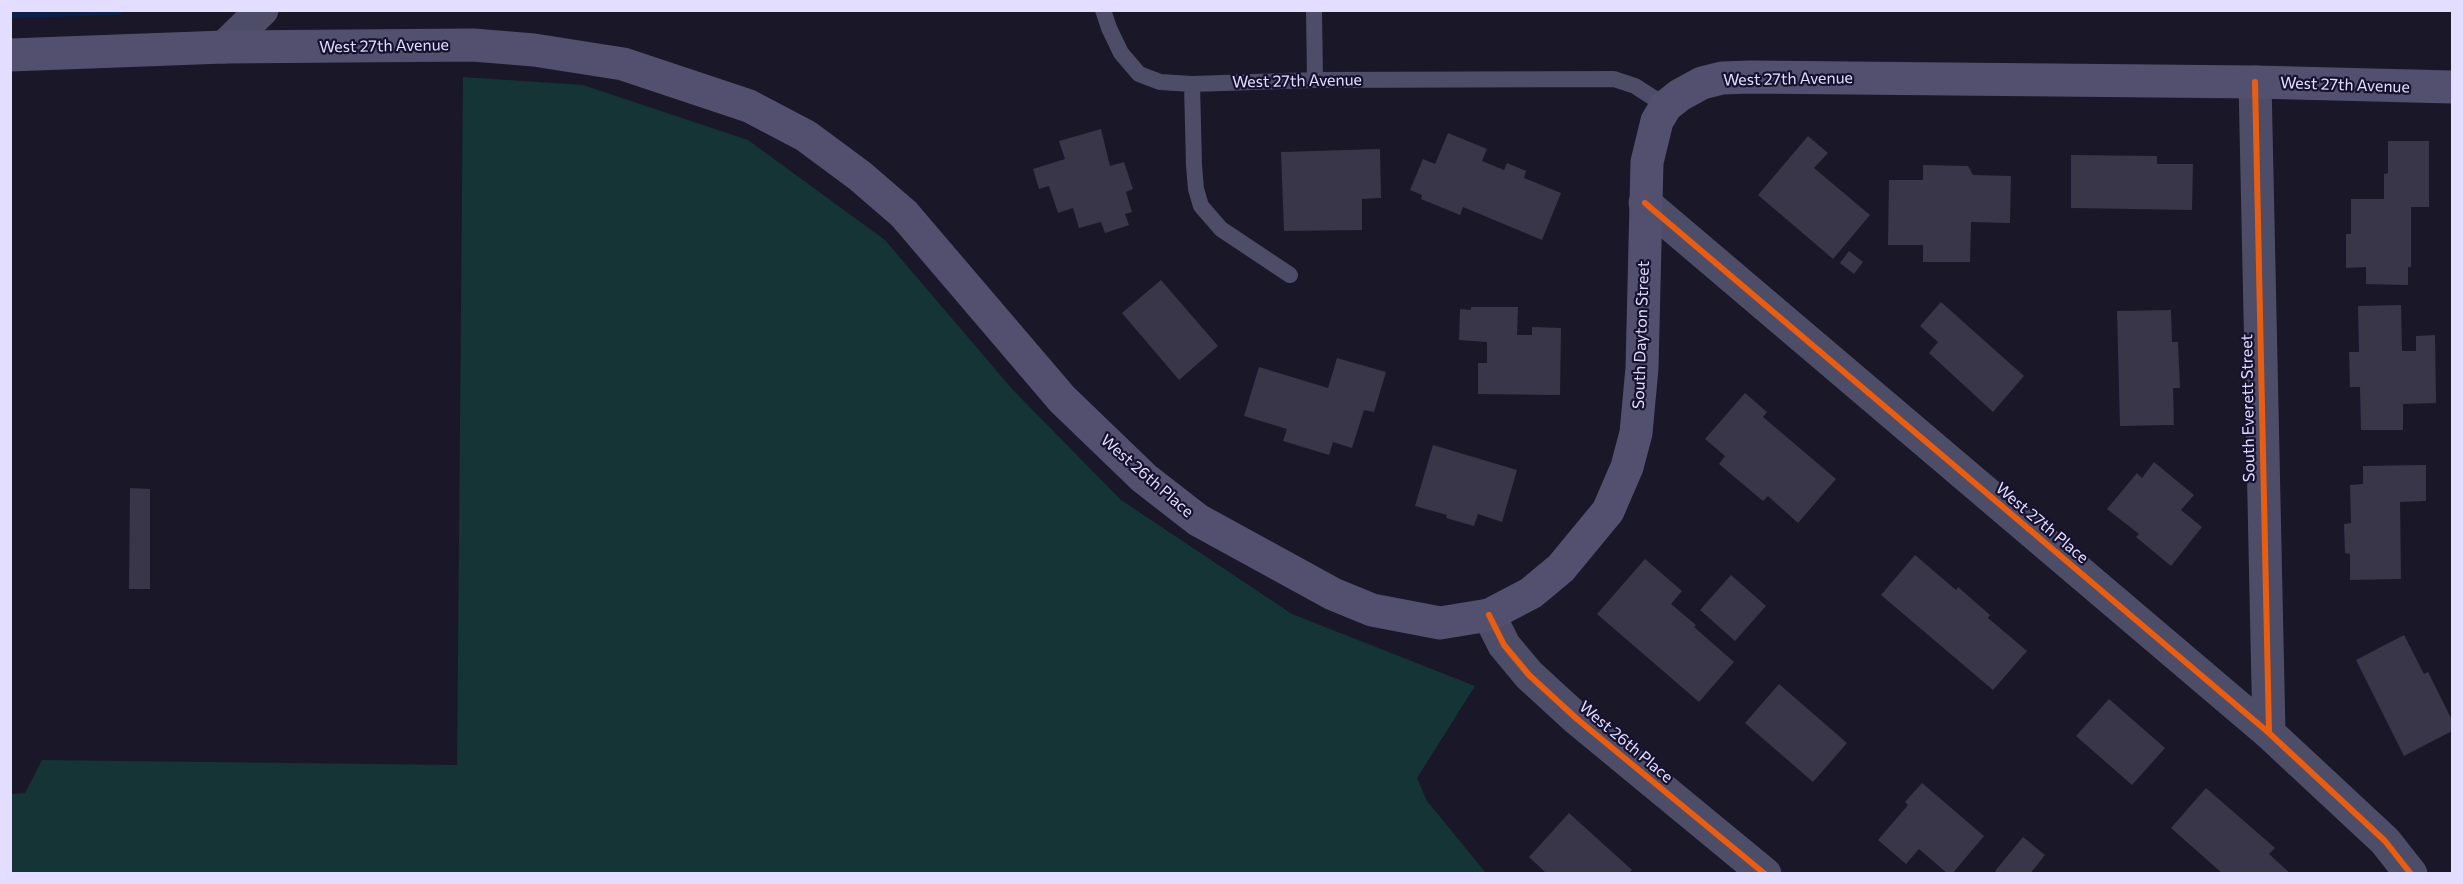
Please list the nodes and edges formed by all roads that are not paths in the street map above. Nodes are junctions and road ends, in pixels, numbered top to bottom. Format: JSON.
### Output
{"nodes":[{"id":1,"x":262,"y":10,"type":"edge"},
{"id":2,"x":1103,"y":10,"type":"edge"},
{"id":3,"x":1314,"y":10,"type":"edge"},
{"id":4,"x":224,"y":47,"type":"junction"},
{"id":5,"x":10,"y":55,"type":"edge"},
{"id":6,"x":1315,"y":80,"type":"junction"},
{"id":7,"x":2255,"y":82,"type":"junction"},
{"id":8,"x":1192,"y":84,"type":"junction"},
{"id":9,"x":2452,"y":87,"type":"edge"},
{"id":10,"x":748,"y":106,"type":"joint"},
{"id":11,"x":1666,"y":106,"type":"junction"},
{"id":12,"x":1645,"y":203,"type":"junction"},
{"id":13,"x":1290,"y":275,"type":"dead end"},
{"id":14,"x":1489,"y":615,"type":"junction"},
{"id":15,"x":2269,"y":734,"type":"junction"},
{"id":16,"x":1765,"y":873,"type":"edge"},
{"id":17,"x":2411,"y":873,"type":"edge"}],
"edges":[{"from":1,"to":4,"type":"street"},
{"from":2,"to":8,"type":"lane","name":"West 27th Avenue"},
{"from":3,"to":6,"type":"lane"},
{"from":4,"to":5,"type":"main road","name":"West 27th Avenue"},
{"from":4,"to":10,"type":"main road","name":"West 27th Avenue"},
{"from":6,"to":8,"type":"lane","name":"West 27th Avenue"},
{"from":6,"to":11,"type":"lane","name":"West 27th Avenue"},
{"from":7,"to":9,"type":"main road","name":"West 27th Avenue"},
{"from":7,"to":11,"type":"main road","name":"West 27th Avenue"},
{"from":7,"to":15,"type":"street","name":"South Everett Street"},
{"from":8,"to":13,"type":"lane"},
{"from":10,"to":14,"type":"main road","name":"West 26th Place"},
{"from":11,"to":12,"type":"main road","name":"South Dayton Street"},
{"from":12,"to":14,"type":"main road","name":"South Dayton Street"},
{"from":12,"to":15,"type":"street","name":"West 27th Place"},
{"from":14,"to":16,"type":"street","name":"West 26th Place"},
{"from":15,"to":17,"type":"street","name":"West 27th Place"}]}
